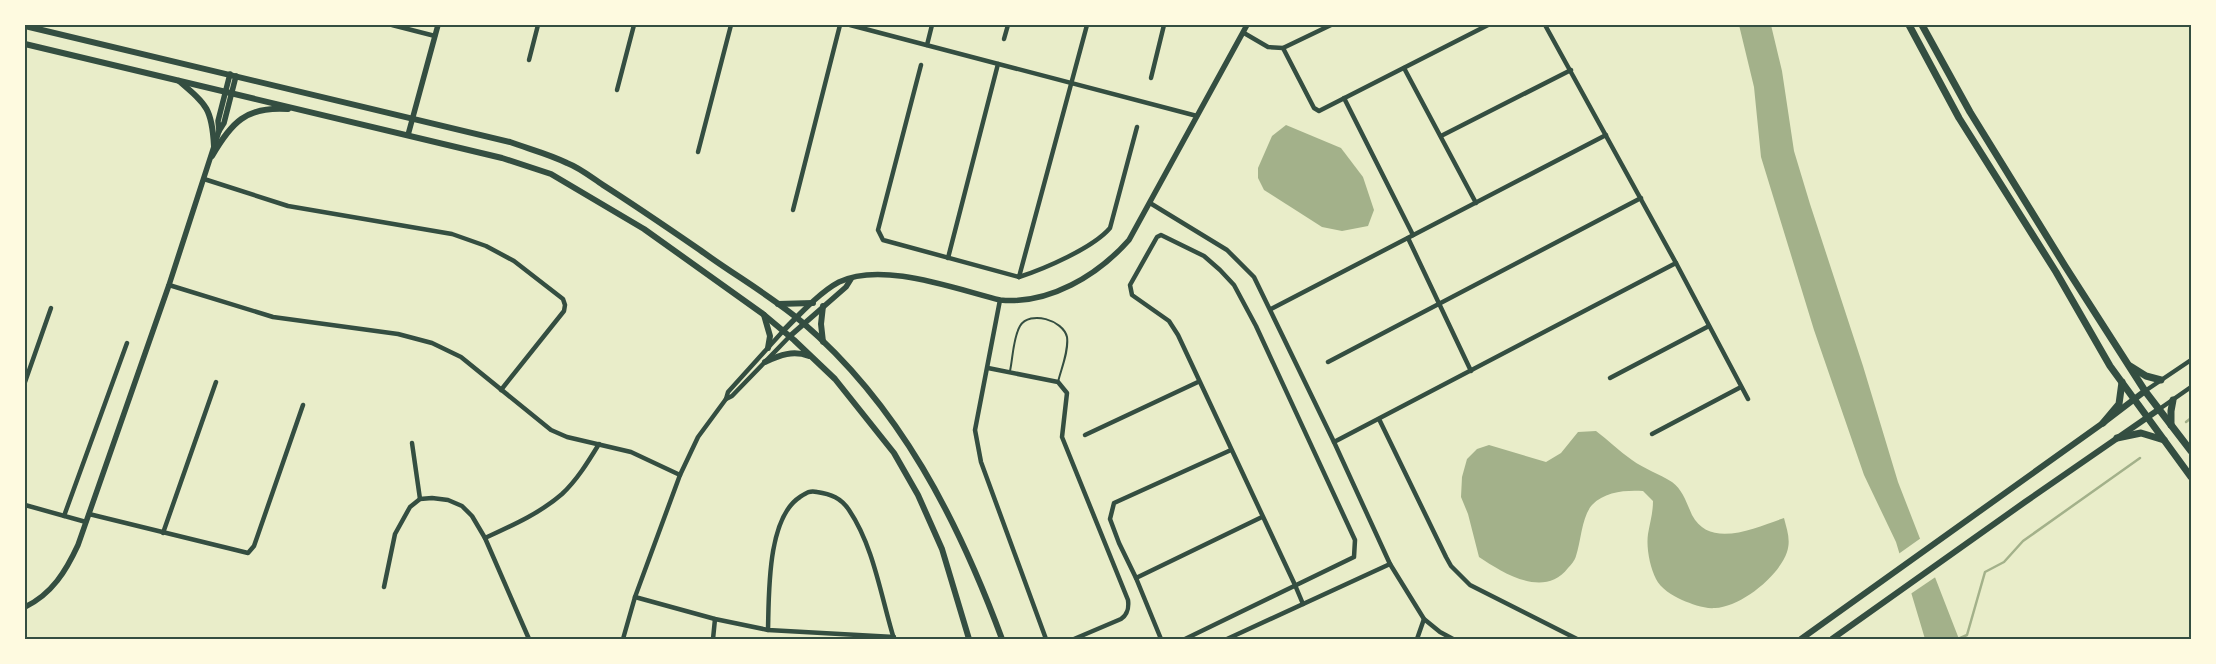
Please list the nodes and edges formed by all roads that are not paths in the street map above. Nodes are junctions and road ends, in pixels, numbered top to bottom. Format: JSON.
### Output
{"nodes":[{"id":1,"x":392,"y":25,"type":"edge"},
{"id":2,"x":438,"y":25,"type":"edge"},
{"id":3,"x":538,"y":25,"type":"edge"},
{"id":4,"x":634,"y":25,"type":"edge"},
{"id":5,"x":731,"y":25,"type":"edge"},
{"id":6,"x":840,"y":25,"type":"edge"},
{"id":7,"x":850,"y":25,"type":"edge"},
{"id":8,"x":932,"y":25,"type":"edge"},
{"id":9,"x":1008,"y":25,"type":"edge"},
{"id":10,"x":1087,"y":25,"type":"edge"},
{"id":11,"x":1164,"y":25,"type":"edge"},
{"id":12,"x":1247,"y":25,"type":"edge"},
{"id":13,"x":1331,"y":25,"type":"edge"},
{"id":14,"x":1488,"y":25,"type":"edge"},
{"id":15,"x":1546,"y":25,"type":"edge"},
{"id":16,"x":1910,"y":25,"type":"edge"},
{"id":17,"x":1922,"y":25,"type":"edge"},
{"id":18,"x":25,"y":26,"type":"edge"},
{"id":19,"x":413,"y":27,"type":"edge"},
{"id":20,"x":1244,"y":33,"type":"junction"},
{"id":21,"x":435,"y":36,"type":"junction"},
{"id":22,"x":1004,"y":39,"type":"dead end"},
{"id":23,"x":25,"y":44,"type":"edge"},
{"id":24,"x":927,"y":45,"type":"junction"},
{"id":25,"x":1283,"y":48,"type":"junction"},
{"id":26,"x":529,"y":60,"type":"dead end"},
{"id":27,"x":998,"y":64,"type":"junction"},
{"id":28,"x":921,"y":65,"type":"dead end"},
{"id":29,"x":1404,"y":68,"type":"junction"},
{"id":30,"x":1571,"y":70,"type":"junction"},
{"id":31,"x":233,"y":75,"type":"junction"},
{"id":32,"x":1151,"y":78,"type":"dead end"},
{"id":33,"x":176,"y":80,"type":"junction"},
{"id":34,"x":1072,"y":83,"type":"junction"},
{"id":35,"x":617,"y":90,"type":"dead end"},
{"id":36,"x":229,"y":92,"type":"junction"},
{"id":37,"x":1344,"y":98,"type":"junction"},
{"id":38,"x":309,"y":111,"type":"junction"},
{"id":39,"x":1197,"y":116,"type":"junction"},
{"id":40,"x":412,"y":119,"type":"junction"},
{"id":41,"x":1137,"y":127,"type":"dead end"},
{"id":42,"x":408,"y":135,"type":"junction"},
{"id":43,"x":1606,"y":135,"type":"junction"},
{"id":44,"x":1441,"y":136,"type":"junction"},
{"id":45,"x":214,"y":146,"type":"junction"},
{"id":46,"x":698,"y":152,"type":"dead end"},
{"id":47,"x":212,"y":156,"type":"junction"},
{"id":48,"x":204,"y":179,"type":"junction"},
{"id":49,"x":1641,"y":198,"type":"junction"},
{"id":50,"x":1150,"y":203,"type":"junction"},
{"id":51,"x":1476,"y":203,"type":"junction"},
{"id":52,"x":793,"y":210,"type":"dead end"},
{"id":53,"x":1411,"y":237,"type":"junction"},
{"id":54,"x":948,"y":258,"type":"junction"},
{"id":55,"x":1676,"y":263,"type":"junction"},
{"id":56,"x":1019,"y":277,"type":"junction"},
{"id":57,"x":851,"y":279,"type":"junction"},
{"id":58,"x":169,"y":285,"type":"junction"},
{"id":59,"x":1000,"y":300,"type":"junction"},
{"id":60,"x":777,"y":303,"type":"junction"},
{"id":61,"x":813,"y":303,"type":"junction"},
{"id":62,"x":1439,"y":304,"type":"junction"},
{"id":63,"x":823,"y":306,"type":"junction"},
{"id":64,"x":51,"y":308,"type":"dead end"},
{"id":65,"x":1271,"y":310,"type":"junction"},
{"id":66,"x":763,"y":314,"type":"junction"},
{"id":67,"x":796,"y":318,"type":"junction"},
{"id":68,"x":803,"y":324,"type":"junction"},
{"id":69,"x":1709,"y":326,"type":"junction"},
{"id":70,"x":784,"y":330,"type":"junction"},
{"id":71,"x":790,"y":336,"type":"junction"},
{"id":72,"x":823,"y":342,"type":"junction"},
{"id":73,"x":127,"y":343,"type":"dead end"},
{"id":74,"x":768,"y":348,"type":"junction"},
{"id":75,"x":812,"y":357,"type":"junction"},
{"id":76,"x":2191,"y":360,"type":"edge"},
{"id":77,"x":765,"y":362,"type":"junction"},
{"id":78,"x":1328,"y":362,"type":"dead end"},
{"id":79,"x":2128,"y":364,"type":"junction"},
{"id":80,"x":988,"y":368,"type":"junction"},
{"id":81,"x":1470,"y":371,"type":"junction"},
{"id":82,"x":1010,"y":372,"type":"junction"},
{"id":83,"x":1610,"y":378,"type":"dead end"},
{"id":84,"x":2161,"y":380,"type":"junction"},
{"id":85,"x":25,"y":382,"type":"edge"},
{"id":86,"x":216,"y":382,"type":"dead end"},
{"id":87,"x":1058,"y":382,"type":"junction"},
{"id":88,"x":1198,"y":382,"type":"junction"},
{"id":89,"x":2122,"y":382,"type":"junction"},
{"id":90,"x":1741,"y":387,"type":"junction"},
{"id":91,"x":2191,"y":387,"type":"edge"},
{"id":92,"x":501,"y":390,"type":"junction"},
{"id":93,"x":2145,"y":391,"type":"junction"},
{"id":94,"x":2134,"y":398,"type":"junction"},
{"id":95,"x":726,"y":399,"type":"junction"},
{"id":96,"x":1748,"y":399,"type":"dead end"},
{"id":97,"x":2173,"y":400,"type":"junction"},
{"id":98,"x":303,"y":404,"type":"dead end"},
{"id":99,"x":2158,"y":410,"type":"junction"},
{"id":100,"x":2148,"y":418,"type":"junction"},
{"id":101,"x":1379,"y":419,"type":"junction"},
{"id":102,"x":2103,"y":423,"type":"junction"},
{"id":103,"x":2172,"y":425,"type":"junction"},
{"id":104,"x":1652,"y":434,"type":"dead end"},
{"id":105,"x":1086,"y":435,"type":"dead end"},
{"id":106,"x":2117,"y":438,"type":"junction"},
{"id":107,"x":2164,"y":440,"type":"junction"},
{"id":108,"x":1334,"y":442,"type":"junction"},
{"id":109,"x":412,"y":443,"type":"dead end"},
{"id":110,"x":599,"y":444,"type":"junction"},
{"id":111,"x":1231,"y":450,"type":"junction"},
{"id":112,"x":2191,"y":451,"type":"edge"},
{"id":113,"x":680,"y":475,"type":"junction"},
{"id":114,"x":2191,"y":477,"type":"edge"},
{"id":115,"x":420,"y":499,"type":"junction"},
{"id":116,"x":25,"y":506,"type":"edge"},
{"id":117,"x":89,"y":514,"type":"junction"},
{"id":118,"x":64,"y":516,"type":"junction"},
{"id":119,"x":1262,"y":516,"type":"junction"},
{"id":120,"x":86,"y":522,"type":"junction"},
{"id":121,"x":163,"y":533,"type":"junction"},
{"id":122,"x":485,"y":538,"type":"junction"},
{"id":123,"x":1390,"y":564,"type":"junction"},
{"id":124,"x":1136,"y":578,"type":"junction"},
{"id":125,"x":1295,"y":585,"type":"junction"},
{"id":126,"x":384,"y":587,"type":"dead end"},
{"id":127,"x":635,"y":597,"type":"junction"},
{"id":128,"x":1302,"y":604,"type":"junction"},
{"id":129,"x":25,"y":607,"type":"edge"},
{"id":130,"x":715,"y":618,"type":"junction"},
{"id":131,"x":1424,"y":619,"type":"junction"},
{"id":132,"x":768,"y":630,"type":"junction"},
{"id":133,"x":894,"y":638,"type":"edge"},
{"id":134,"x":1833,"y":638,"type":"edge"},
{"id":135,"x":529,"y":639,"type":"edge"},
{"id":136,"x":623,"y":639,"type":"edge"},
{"id":137,"x":713,"y":639,"type":"edge"},
{"id":138,"x":969,"y":639,"type":"edge"},
{"id":139,"x":1002,"y":639,"type":"edge"},
{"id":140,"x":1046,"y":639,"type":"edge"},
{"id":141,"x":1074,"y":639,"type":"edge"},
{"id":142,"x":1161,"y":639,"type":"edge"},
{"id":143,"x":1185,"y":639,"type":"edge"},
{"id":144,"x":1227,"y":639,"type":"edge"},
{"id":145,"x":1417,"y":639,"type":"edge"},
{"id":146,"x":1453,"y":639,"type":"edge"},
{"id":147,"x":1577,"y":639,"type":"edge"},
{"id":148,"x":1801,"y":639,"type":"edge"}],
"edges":[{"from":1,"to":19,"type":"street"},
{"from":2,"to":21,"type":"street"},
{"from":3,"to":26,"type":"street"},
{"from":4,"to":35,"type":"street"},
{"from":5,"to":46,"type":"street"},
{"from":6,"to":52,"type":"street"},
{"from":7,"to":24,"type":"street"},
{"from":8,"to":24,"type":"street"},
{"from":9,"to":22,"type":"street"},
{"from":10,"to":34,"type":"street"},
{"from":11,"to":32,"type":"street"},
{"from":12,"to":20,"type":"street"},
{"from":13,"to":25,"type":"street"},
{"from":14,"to":29,"type":"street"},
{"from":15,"to":30,"type":"street"},
{"from":16,"to":89,"type":"main road"},
{"from":17,"to":79,"type":"main road"},
{"from":18,"to":31,"type":"main road"},
{"from":19,"to":21,"type":"street"},
{"from":20,"to":25,"type":"street"},
{"from":20,"to":39,"type":"street"},
{"from":21,"to":40,"type":"street"},
{"from":23,"to":33,"type":"main road"},
{"from":24,"to":27,"type":"street"},
{"from":25,"to":37,"type":"street"},
{"from":27,"to":34,"type":"street"},
{"from":27,"to":54,"type":"street"},
{"from":28,"to":54,"type":"street"},
{"from":29,"to":37,"type":"street"},
{"from":29,"to":44,"type":"street"},
{"from":30,"to":43,"type":"street"},
{"from":30,"to":44,"type":"street"},
{"from":31,"to":36,"type":"street"},
{"from":31,"to":40,"type":"main road"},
{"from":33,"to":36,"type":"main road"},
{"from":33,"to":45,"type":"main road"},
{"from":34,"to":39,"type":"street"},
{"from":34,"to":56,"type":"street"},
{"from":36,"to":38,"type":"main road"},
{"from":36,"to":45,"type":"street"},
{"from":37,"to":53,"type":"street"},
{"from":38,"to":42,"type":"main road"},
{"from":38,"to":47,"type":"main road"},
{"from":39,"to":50,"type":"street"},
{"from":40,"to":42,"type":"street"},
{"from":40,"to":60,"type":"main road"},
{"from":41,"to":56,"type":"street"},
{"from":42,"to":66,"type":"main road"},
{"from":43,"to":49,"type":"street"},
{"from":43,"to":51,"type":"street"},
{"from":44,"to":51,"type":"street"},
{"from":45,"to":47,"type":"street"},
{"from":47,"to":48,"type":"street"},
{"from":48,"to":58,"type":"street"},
{"from":48,"to":92,"type":"street"},
{"from":49,"to":55,"type":"street"},
{"from":49,"to":62,"type":"street"},
{"from":50,"to":59,"type":"street"},
{"from":50,"to":65,"type":"street"},
{"from":51,"to":53,"type":"street"},
{"from":53,"to":62,"type":"street"},
{"from":53,"to":65,"type":"street"},
{"from":54,"to":56,"type":"street"},
{"from":55,"to":69,"type":"street"},
{"from":55,"to":81,"type":"street"},
{"from":57,"to":59,"type":"street"},
{"from":57,"to":61,"type":"street"},
{"from":57,"to":63,"type":"street"},
{"from":58,"to":92,"type":"street"},
{"from":58,"to":117,"type":"street"},
{"from":59,"to":80,"type":"street"},
{"from":60,"to":61,"type":"main road"},
{"from":60,"to":67,"type":"main road"},
{"from":61,"to":67,"type":"street"},
{"from":62,"to":78,"type":"street"},
{"from":62,"to":81,"type":"street"},
{"from":63,"to":68,"type":"street"},
{"from":63,"to":72,"type":"main road"},
{"from":64,"to":85,"type":"street"},
{"from":65,"to":108,"type":"street"},
{"from":66,"to":70,"type":"main road"},
{"from":66,"to":74,"type":"main road"},
{"from":67,"to":68,"type":"main road"},
{"from":67,"to":70,"type":"street"},
{"from":68,"to":71,"type":"street"},
{"from":68,"to":72,"type":"main road"},
{"from":69,"to":83,"type":"street"},
{"from":69,"to":90,"type":"street"},
{"from":70,"to":71,"type":"main road"},
{"from":70,"to":74,"type":"street"},
{"from":71,"to":75,"type":"main road"},
{"from":71,"to":77,"type":"street"},
{"from":72,"to":139,"type":"main road"},
{"from":73,"to":118,"type":"street"},
{"from":74,"to":95,"type":"street"},
{"from":75,"to":77,"type":"main road"},
{"from":75,"to":138,"type":"main road"},
{"from":76,"to":84,"type":"street"},
{"from":77,"to":95,"type":"street"},
{"from":79,"to":84,"type":"main road"},
{"from":79,"to":93,"type":"main road"},
{"from":80,"to":82,"type":"street"},
{"from":80,"to":140,"type":"street"},
{"from":81,"to":101,"type":"street"},
{"from":82,"to":87,"type":"street"},
{"from":82,"to":87,"type":"lane"},
{"from":84,"to":93,"type":"street"},
{"from":86,"to":121,"type":"street"},
{"from":87,"to":141,"type":"street"},
{"from":88,"to":105,"type":"street"},
{"from":88,"to":111,"type":"street"},
{"from":88,"to":125,"type":"street"},
{"from":89,"to":94,"type":"main road"},
{"from":89,"to":102,"type":"main road"},
{"from":90,"to":96,"type":"street"},
{"from":90,"to":104,"type":"street"},
{"from":91,"to":97,"type":"street"},
{"from":92,"to":110,"type":"street"},
{"from":93,"to":94,"type":"main road"},
{"from":93,"to":99,"type":"main road"},
{"from":94,"to":100,"type":"main road"},
{"from":94,"to":102,"type":"main road"},
{"from":95,"to":113,"type":"street"},
{"from":97,"to":99,"type":"street"},
{"from":97,"to":103,"type":"main road"},
{"from":98,"to":121,"type":"street"},
{"from":99,"to":100,"type":"main road"},
{"from":99,"to":103,"type":"main road"},
{"from":100,"to":106,"type":"main road"},
{"from":100,"to":107,"type":"main road"},
{"from":101,"to":108,"type":"street"},
{"from":101,"to":147,"type":"street"},
{"from":102,"to":148,"type":"main road"},
{"from":103,"to":112,"type":"main road"},
{"from":106,"to":107,"type":"main road"},
{"from":106,"to":134,"type":"main road"},
{"from":107,"to":114,"type":"main road"},
{"from":108,"to":123,"type":"street"},
{"from":109,"to":115,"type":"street"},
{"from":110,"to":113,"type":"street"},
{"from":110,"to":122,"type":"street"},
{"from":111,"to":119,"type":"street"},
{"from":111,"to":124,"type":"street"},
{"from":113,"to":127,"type":"street"},
{"from":115,"to":122,"type":"street"},
{"from":115,"to":126,"type":"street"},
{"from":116,"to":118,"type":"street"},
{"from":117,"to":120,"type":"street"},
{"from":117,"to":121,"type":"street"},
{"from":118,"to":120,"type":"street"},
{"from":119,"to":124,"type":"street"},
{"from":119,"to":125,"type":"street"},
{"from":120,"to":129,"type":"street"},
{"from":122,"to":135,"type":"street"},
{"from":123,"to":128,"type":"street"},
{"from":123,"to":131,"type":"street"},
{"from":124,"to":142,"type":"street"},
{"from":125,"to":128,"type":"street"},
{"from":125,"to":143,"type":"street"},
{"from":127,"to":130,"type":"street"},
{"from":127,"to":136,"type":"street"},
{"from":128,"to":144,"type":"street"},
{"from":130,"to":132,"type":"street"},
{"from":130,"to":137,"type":"street"},
{"from":131,"to":145,"type":"street"},
{"from":131,"to":146,"type":"street"},
{"from":132,"to":133,"type":"street"},
{"from":132,"to":133,"type":"street"}]}
